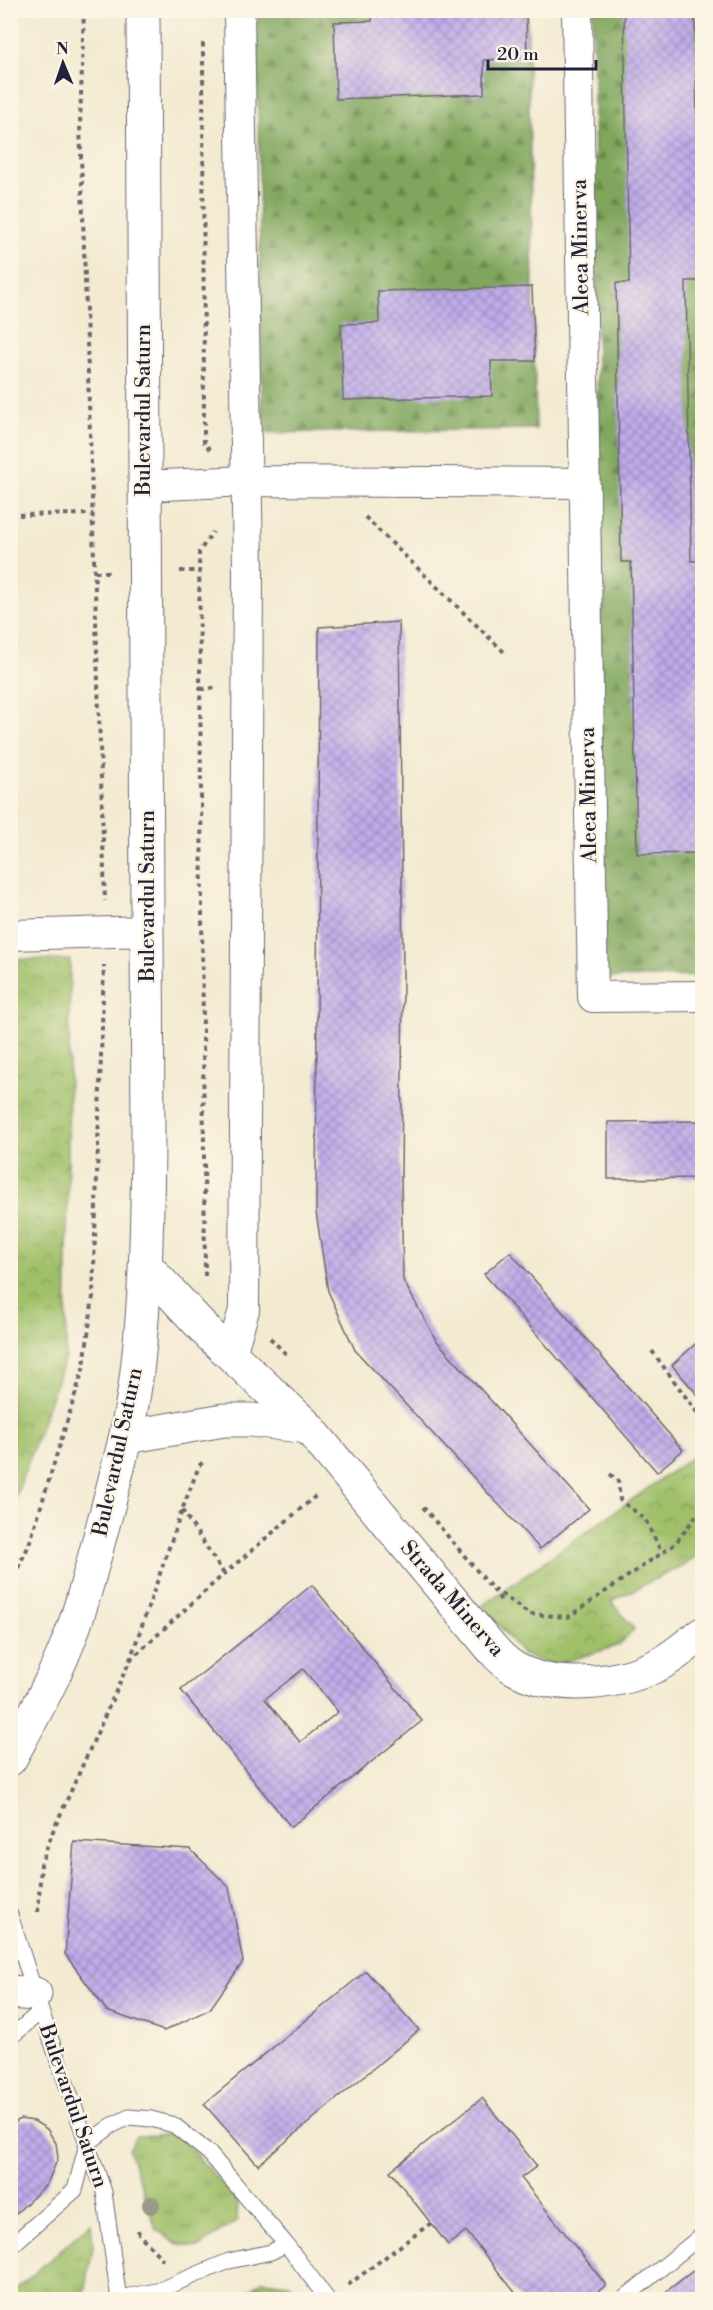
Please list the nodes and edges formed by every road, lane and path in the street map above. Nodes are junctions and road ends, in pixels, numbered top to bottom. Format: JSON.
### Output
{"nodes":[{"id":1,"x":84,"y":10,"type":"edge"},
{"id":2,"x":143,"y":10,"type":"edge"},
{"id":3,"x":238,"y":10,"type":"edge"},
{"id":4,"x":577,"y":10,"type":"edge"},
{"id":5,"x":203,"y":34,"type":"dead end"},
{"id":6,"x":245,"y":481,"type":"junction"},
{"id":7,"x":330,"y":483,"type":"junction"},
{"id":8,"x":585,"y":483,"type":"junction"},
{"id":9,"x":144,"y":486,"type":"junction"},
{"id":10,"x":93,"y":514,"type":"junction"},
{"id":11,"x":10,"y":515,"type":"edge"},
{"id":12,"x":504,"y":652,"type":"dead end"},
{"id":13,"x":105,"y":931,"type":"junction"},
{"id":14,"x":148,"y":931,"type":"junction"},
{"id":15,"x":10,"y":935,"type":"edge"},
{"id":16,"x":702,"y":996,"type":"edge"},
{"id":17,"x":146,"y":1266,"type":"junction"},
{"id":18,"x":244,"y":1310,"type":"junction"},
{"id":19,"x":651,"y":1352,"type":"dead end"},
{"id":20,"x":231,"y":1354,"type":"junction"},
{"id":21,"x":290,"y":1359,"type":"dead end"},
{"id":22,"x":702,"y":1419,"type":"edge"},
{"id":23,"x":308,"y":1427,"type":"junction"},
{"id":24,"x":126,"y":1437,"type":"junction"},
{"id":25,"x":212,"y":1453,"type":"dead end"},
{"id":26,"x":610,"y":1474,"type":"dead end"},
{"id":27,"x":314,"y":1485,"type":"dead end"},
{"id":28,"x":418,"y":1501,"type":"dead end"},
{"id":29,"x":702,"y":1508,"type":"edge"},
{"id":30,"x":182,"y":1510,"type":"junction"},
{"id":31,"x":662,"y":1553,"type":"junction"},
{"id":32,"x":224,"y":1574,"type":"junction"},
{"id":33,"x":10,"y":1584,"type":"edge"},
{"id":34,"x":702,"y":1634,"type":"edge"},
{"id":35,"x":130,"y":1660,"type":"junction"},
{"id":36,"x":10,"y":1759,"type":"edge"},
{"id":37,"x":10,"y":1916,"type":"edge"},
{"id":38,"x":38,"y":1920,"type":"dead end"},
{"id":39,"x":29,"y":1999,"type":"edge"},
{"id":40,"x":10,"y":2038,"type":"edge"},
{"id":41,"x":87,"y":2144,"type":"junction"},
{"id":42,"x":136,"y":2223,"type":"dead end"},
{"id":43,"x":431,"y":2223,"type":"dead end"},
{"id":44,"x":702,"y":2235,"type":"edge"},
{"id":45,"x":286,"y":2244,"type":"junction"},
{"id":46,"x":10,"y":2247,"type":"edge"},
{"id":47,"x":172,"y":2258,"type":"dead end"},
{"id":48,"x":349,"y":2293,"type":"dead end"},
{"id":49,"x":119,"y":2299,"type":"edge"},
{"id":50,"x":328,"y":2300,"type":"edge"},
{"id":51,"x":622,"y":2300,"type":"edge"}],
"edges":[{"from":1,"to":10,"type":"path"},
{"from":2,"to":9,"type":"main road","name":"Bulevardul Saturn"},
{"from":3,"to":6,"type":"street"},
{"from":4,"to":8,"type":"street","name":"Aleea Minerva"},
{"from":5,"to":6,"type":"path"},
{"from":6,"to":7,"type":"street"},
{"from":6,"to":9,"type":"street"},
{"from":6,"to":18,"type":"street"},
{"from":6,"to":18,"type":"path"},
{"from":7,"to":8,"type":"street"},
{"from":7,"to":12,"type":"path"},
{"from":8,"to":16,"type":"street","name":"Aleea Minerva"},
{"from":9,"to":14,"type":"main road","name":"Bulevardul Saturn"},
{"from":10,"to":11,"type":"path"},
{"from":10,"to":13,"type":"path"},
{"from":13,"to":14,"type":"street"},
{"from":13,"to":15,"type":"street"},
{"from":13,"to":33,"type":"path"},
{"from":14,"to":17,"type":"main road","name":"Bulevardul Saturn"},
{"from":17,"to":20,"type":"main road","name":"Strada Minerva"},
{"from":17,"to":24,"type":"main road","name":"Bulevardul Saturn"},
{"from":18,"to":20,"type":"street"},
{"from":18,"to":21,"type":"path"},
{"from":19,"to":22,"type":"path"},
{"from":20,"to":23,"type":"main road","name":"Strada Minerva"},
{"from":23,"to":24,"type":"main road"},
{"from":23,"to":34,"type":"main road","name":"Strada Minerva"},
{"from":24,"to":36,"type":"main road","name":"Bulevardul Saturn"},
{"from":25,"to":30,"type":"path"},
{"from":26,"to":31,"type":"path"},
{"from":27,"to":32,"type":"path"},
{"from":28,"to":31,"type":"path"},
{"from":29,"to":31,"type":"path"},
{"from":30,"to":32,"type":"path"},
{"from":30,"to":35,"type":"path"},
{"from":32,"to":35,"type":"path"},
{"from":35,"to":38,"type":"path"},
{"from":37,"to":39,"type":"lane","name":"Bulevardul Saturn"},
{"from":39,"to":40,"type":"lane"},
{"from":39,"to":41,"type":"lane","name":"Bulevardul Saturn"},
{"from":41,"to":45,"type":"lane"},
{"from":41,"to":46,"type":"lane"},
{"from":41,"to":49,"type":"lane","name":"Bulevardul Saturn"},
{"from":42,"to":47,"type":"path"},
{"from":43,"to":48,"type":"path"},
{"from":44,"to":51,"type":"lane"},
{"from":45,"to":49,"type":"lane"},
{"from":45,"to":50,"type":"lane"}]}
